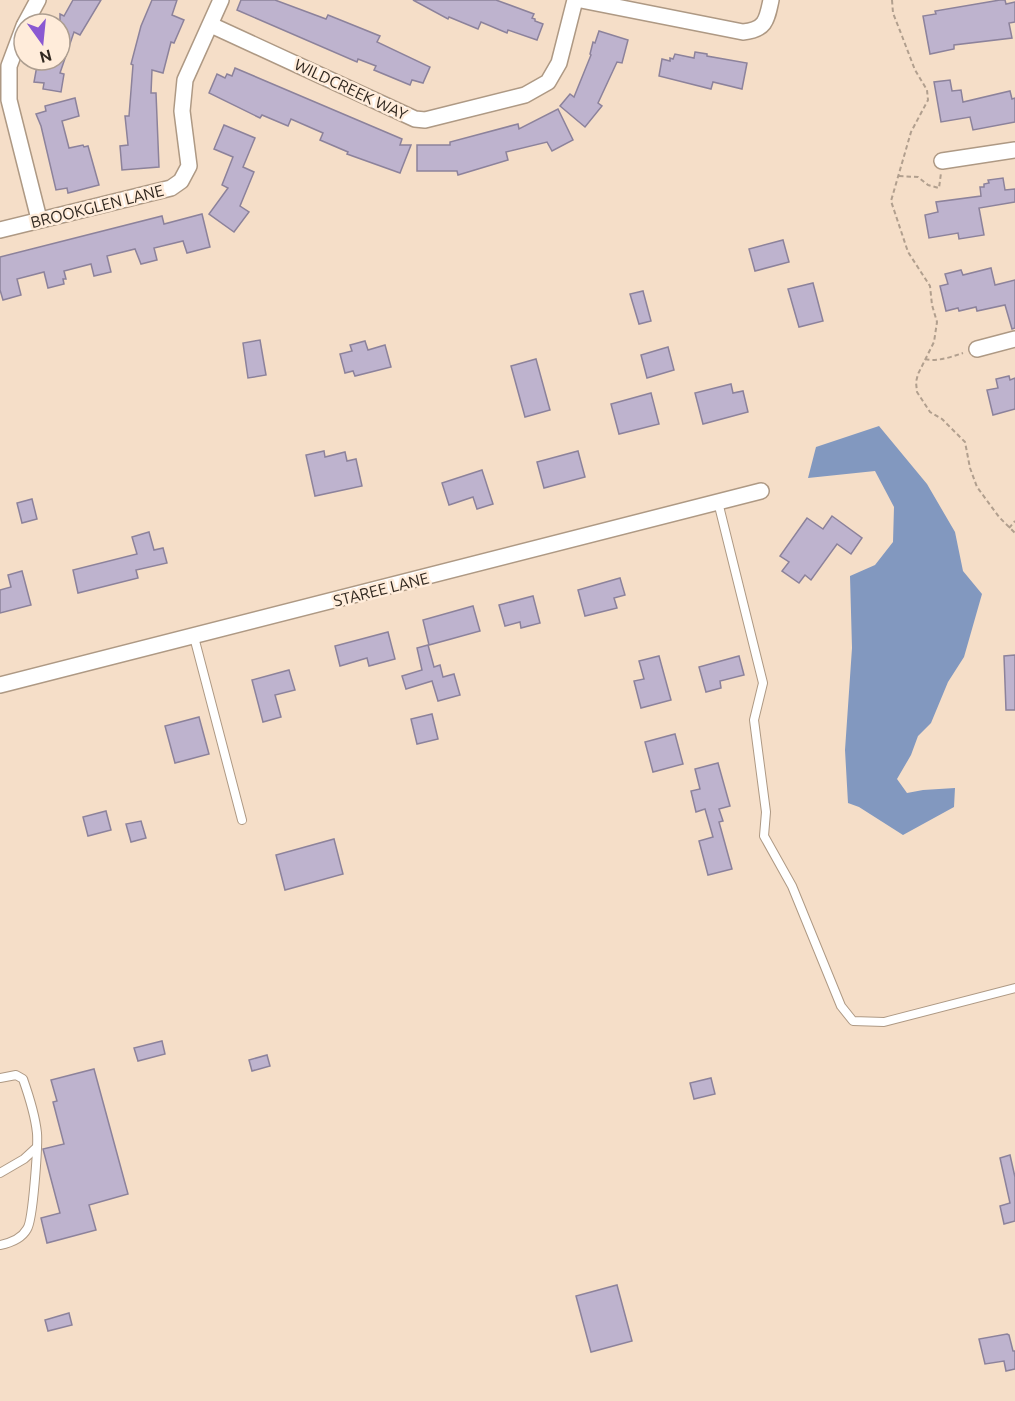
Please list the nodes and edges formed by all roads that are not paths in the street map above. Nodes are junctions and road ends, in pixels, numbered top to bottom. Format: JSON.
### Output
{"nodes":[{"id":1,"x":221,"y":0,"type":"edge"},
{"id":2,"x":575,"y":0,"type":"edge"},
{"id":3,"x":581,"y":0,"type":"edge"},
{"id":4,"x":771,"y":0,"type":"edge"},
{"id":5,"x":211,"y":25,"type":"junction"},
{"id":6,"x":12,"y":58,"type":"edge"},
{"id":7,"x":1015,"y":150,"type":"edge"},
{"id":8,"x":942,"y":161,"type":"road end"},
{"id":9,"x":39,"y":219,"type":"junction"},
{"id":10,"x":0,"y":230,"type":"edge"},
{"id":11,"x":1015,"y":339,"type":"edge"},
{"id":12,"x":977,"y":349,"type":"road end"},
{"id":13,"x":761,"y":491,"type":"dead end"},
{"id":14,"x":718,"y":502,"type":"junction"},
{"id":15,"x":194,"y":637,"type":"junction"},
{"id":16,"x":0,"y":685,"type":"edge"},
{"id":17,"x":242,"y":820,"type":"dead end"},
{"id":18,"x":1015,"y":988,"type":"edge"},
{"id":19,"x":0,"y":1078,"type":"edge"},
{"id":20,"x":36,"y":1148,"type":"junction"},
{"id":21,"x":0,"y":1173,"type":"edge"},
{"id":22,"x":0,"y":1245,"type":"edge"}],
"edges":[{"from":1,"to":5,"type":"street","name":"BROOKGLEN LANE"},
{"from":2,"to":5,"type":"street","name":"WILDCREEK WAY"},
{"from":3,"to":4,"type":"street"},
{"from":5,"to":9,"type":"street","name":"BROOKGLEN LANE"},
{"from":6,"to":9,"type":"street"},
{"from":7,"to":8,"type":"street"},
{"from":9,"to":10,"type":"street","name":"BROOKGLEN LANE"},
{"from":11,"to":12,"type":"street"},
{"from":13,"to":14,"type":"street","name":"STAREE LANE"},
{"from":14,"to":15,"type":"street","name":"STAREE LANE"},
{"from":14,"to":18,"type":"lane"},
{"from":15,"to":16,"type":"street","name":"STAREE LANE"},
{"from":15,"to":17,"type":"lane"},
{"from":19,"to":20,"type":"lane"},
{"from":20,"to":21,"type":"lane"},
{"from":20,"to":22,"type":"lane"}]}
